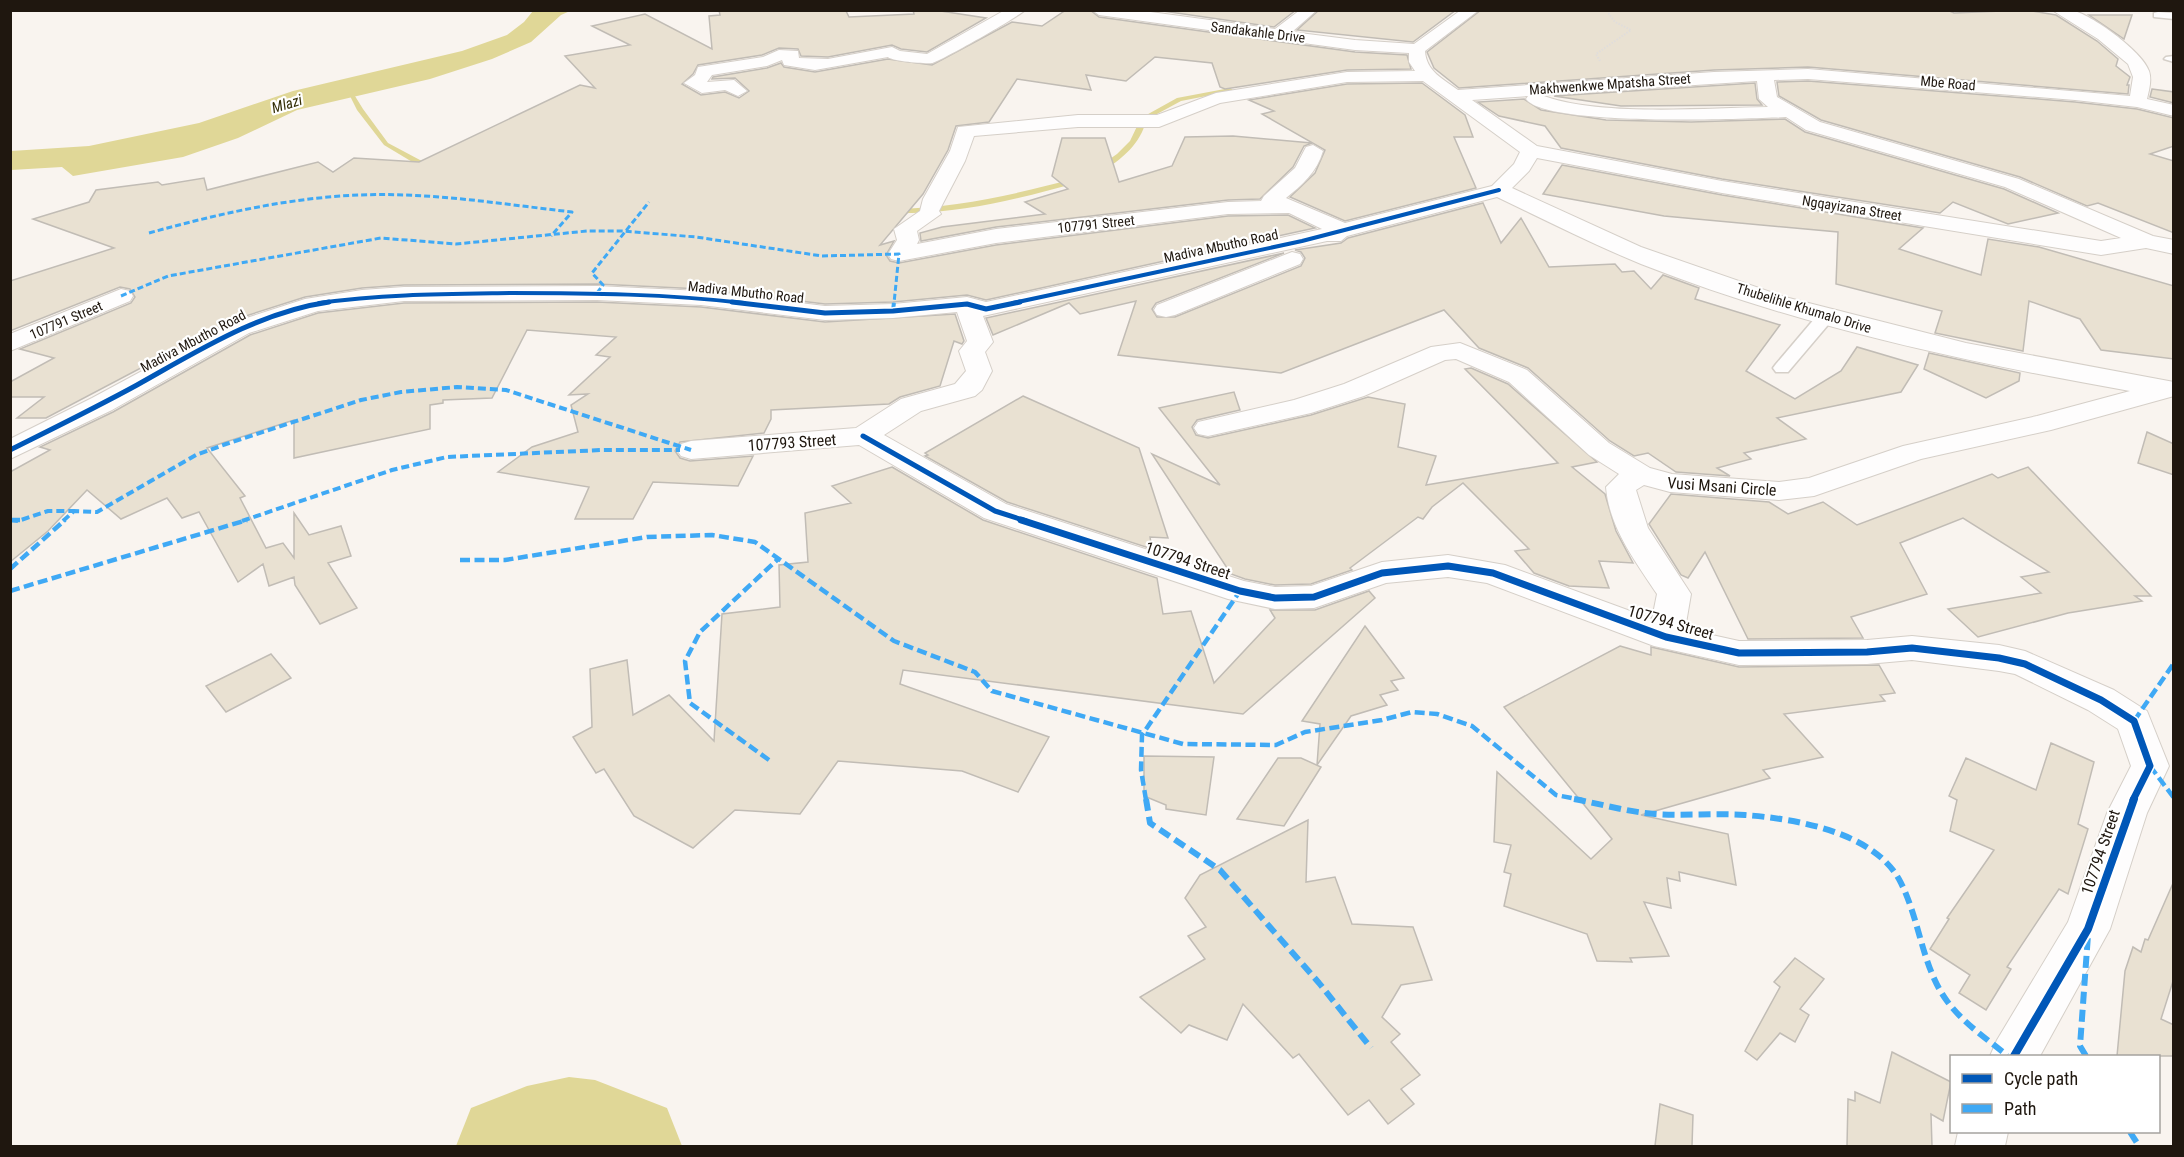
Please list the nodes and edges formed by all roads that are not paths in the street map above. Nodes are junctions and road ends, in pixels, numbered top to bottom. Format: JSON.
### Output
{"nodes":[{"id":1,"x":1018,"y":10,"type":"edge"},
{"id":2,"x":1099,"y":10,"type":"edge"},
{"id":3,"x":1310,"y":10,"type":"edge"},
{"id":4,"x":1472,"y":10,"type":"edge"},
{"id":5,"x":2059,"y":10,"type":"edge"},
{"id":6,"x":2158,"y":15,"type":"dead end"},
{"id":7,"x":2174,"y":15,"type":"edge"},
{"id":8,"x":1278,"y":35,"type":"junction"},
{"id":9,"x":1417,"y":49,"type":"junction"},
{"id":10,"x":1765,"y":75,"type":"junction"},
{"id":11,"x":1427,"y":76,"type":"junction"},
{"id":12,"x":738,"y":91,"type":"dead end"},
{"id":13,"x":1504,"y":92,"type":"junction"},
{"id":14,"x":1455,"y":96,"type":"junction"},
{"id":15,"x":2137,"y":102,"type":"junction"},
{"id":16,"x":2174,"y":111,"type":"edge"},
{"id":17,"x":1785,"y":112,"type":"junction"},
{"id":18,"x":1313,"y":151,"type":"dead end"},
{"id":19,"x":1531,"y":151,"type":"junction"},
{"id":20,"x":1499,"y":190,"type":"junction"},
{"id":21,"x":1293,"y":207,"type":"junction"},
{"id":22,"x":1341,"y":230,"type":"junction"},
{"id":23,"x":2146,"y":241,"type":"junction"},
{"id":24,"x":2174,"y":247,"type":"edge"},
{"id":25,"x":121,"y":296,"type":"dead end"},
{"id":26,"x":967,"y":304,"type":"junction"},
{"id":27,"x":1166,"y":310,"type":"dead end"},
{"id":28,"x":1827,"y":315,"type":"junction"},
{"id":29,"x":10,"y":343,"type":"edge"},
{"id":30,"x":1782,"y":368,"type":"dead end"},
{"id":31,"x":2171,"y":390,"type":"edge"},
{"id":32,"x":1208,"y":428,"type":"dead end"},
{"id":33,"x":863,"y":436,"type":"junction"},
{"id":34,"x":10,"y":450,"type":"edge"},
{"id":35,"x":691,"y":450,"type":"dead end"},
{"id":36,"x":1639,"y":474,"type":"junction"},
{"id":37,"x":1666,"y":637,"type":"junction"},
{"id":38,"x":2014,"y":1055,"type":"edge"}],
"edges":[{"from":1,"to":12,"type":"street"},
{"from":2,"to":8,"type":"street","name":"Sandakahle Drive"},
{"from":3,"to":8,"type":"street"},
{"from":4,"to":9,"type":"street"},
{"from":5,"to":15,"type":"street"},
{"from":6,"to":7,"type":"lane"},
{"from":8,"to":9,"type":"street","name":"Sandakahle Drive"},
{"from":9,"to":11,"type":"street"},
{"from":10,"to":13,"type":"street","name":"Makhwenkwe Mpatsha Street"},
{"from":10,"to":15,"type":"street","name":"Mbe Road"},
{"from":10,"to":17,"type":"street"},
{"from":11,"to":14,"type":"street"},
{"from":11,"to":21,"type":"street","name":"107791 Street"},
{"from":13,"to":14,"type":"street","name":"Makhwenkwe Mpatsha Street"},
{"from":13,"to":17,"type":"street"},
{"from":14,"to":19,"type":"street"},
{"from":15,"to":16,"type":"street","name":"Mbe Road"},
{"from":17,"to":23,"type":"street"},
{"from":18,"to":21,"type":"street","name":"107791 Street"},
{"from":19,"to":20,"type":"street"},
{"from":19,"to":23,"type":"street","name":"Ngqayizana Street"},
{"from":20,"to":22,"type":"street","name":"Madiva Mbutho Road"},
{"from":20,"to":28,"type":"street","name":"Thubelihle Khumalo Drive"},
{"from":21,"to":22,"type":"street","name":"107791 Street"},
{"from":22,"to":26,"type":"street","name":"Madiva Mbutho Road"},
{"from":22,"to":27,"type":"street"},
{"from":23,"to":24,"type":"street","name":"Ngqayizana Street"},
{"from":25,"to":29,"type":"street","name":"107791 Street"},
{"from":26,"to":33,"type":"street","name":"107793 Street"},
{"from":26,"to":34,"type":"street","name":"Madiva Mbutho Road"},
{"from":28,"to":30,"type":"lane"},
{"from":28,"to":31,"type":"street","name":"Thubelihle Khumalo Drive"},
{"from":31,"to":36,"type":"street","name":"Vusi Msani Circle"},
{"from":32,"to":36,"type":"street","name":"Vusi Msani Circle"},
{"from":33,"to":35,"type":"street","name":"107793 Street"},
{"from":33,"to":37,"type":"street","name":"107794 Street"},
{"from":36,"to":37,"type":"street"},
{"from":37,"to":38,"type":"street","name":"107794 Street"}]}
